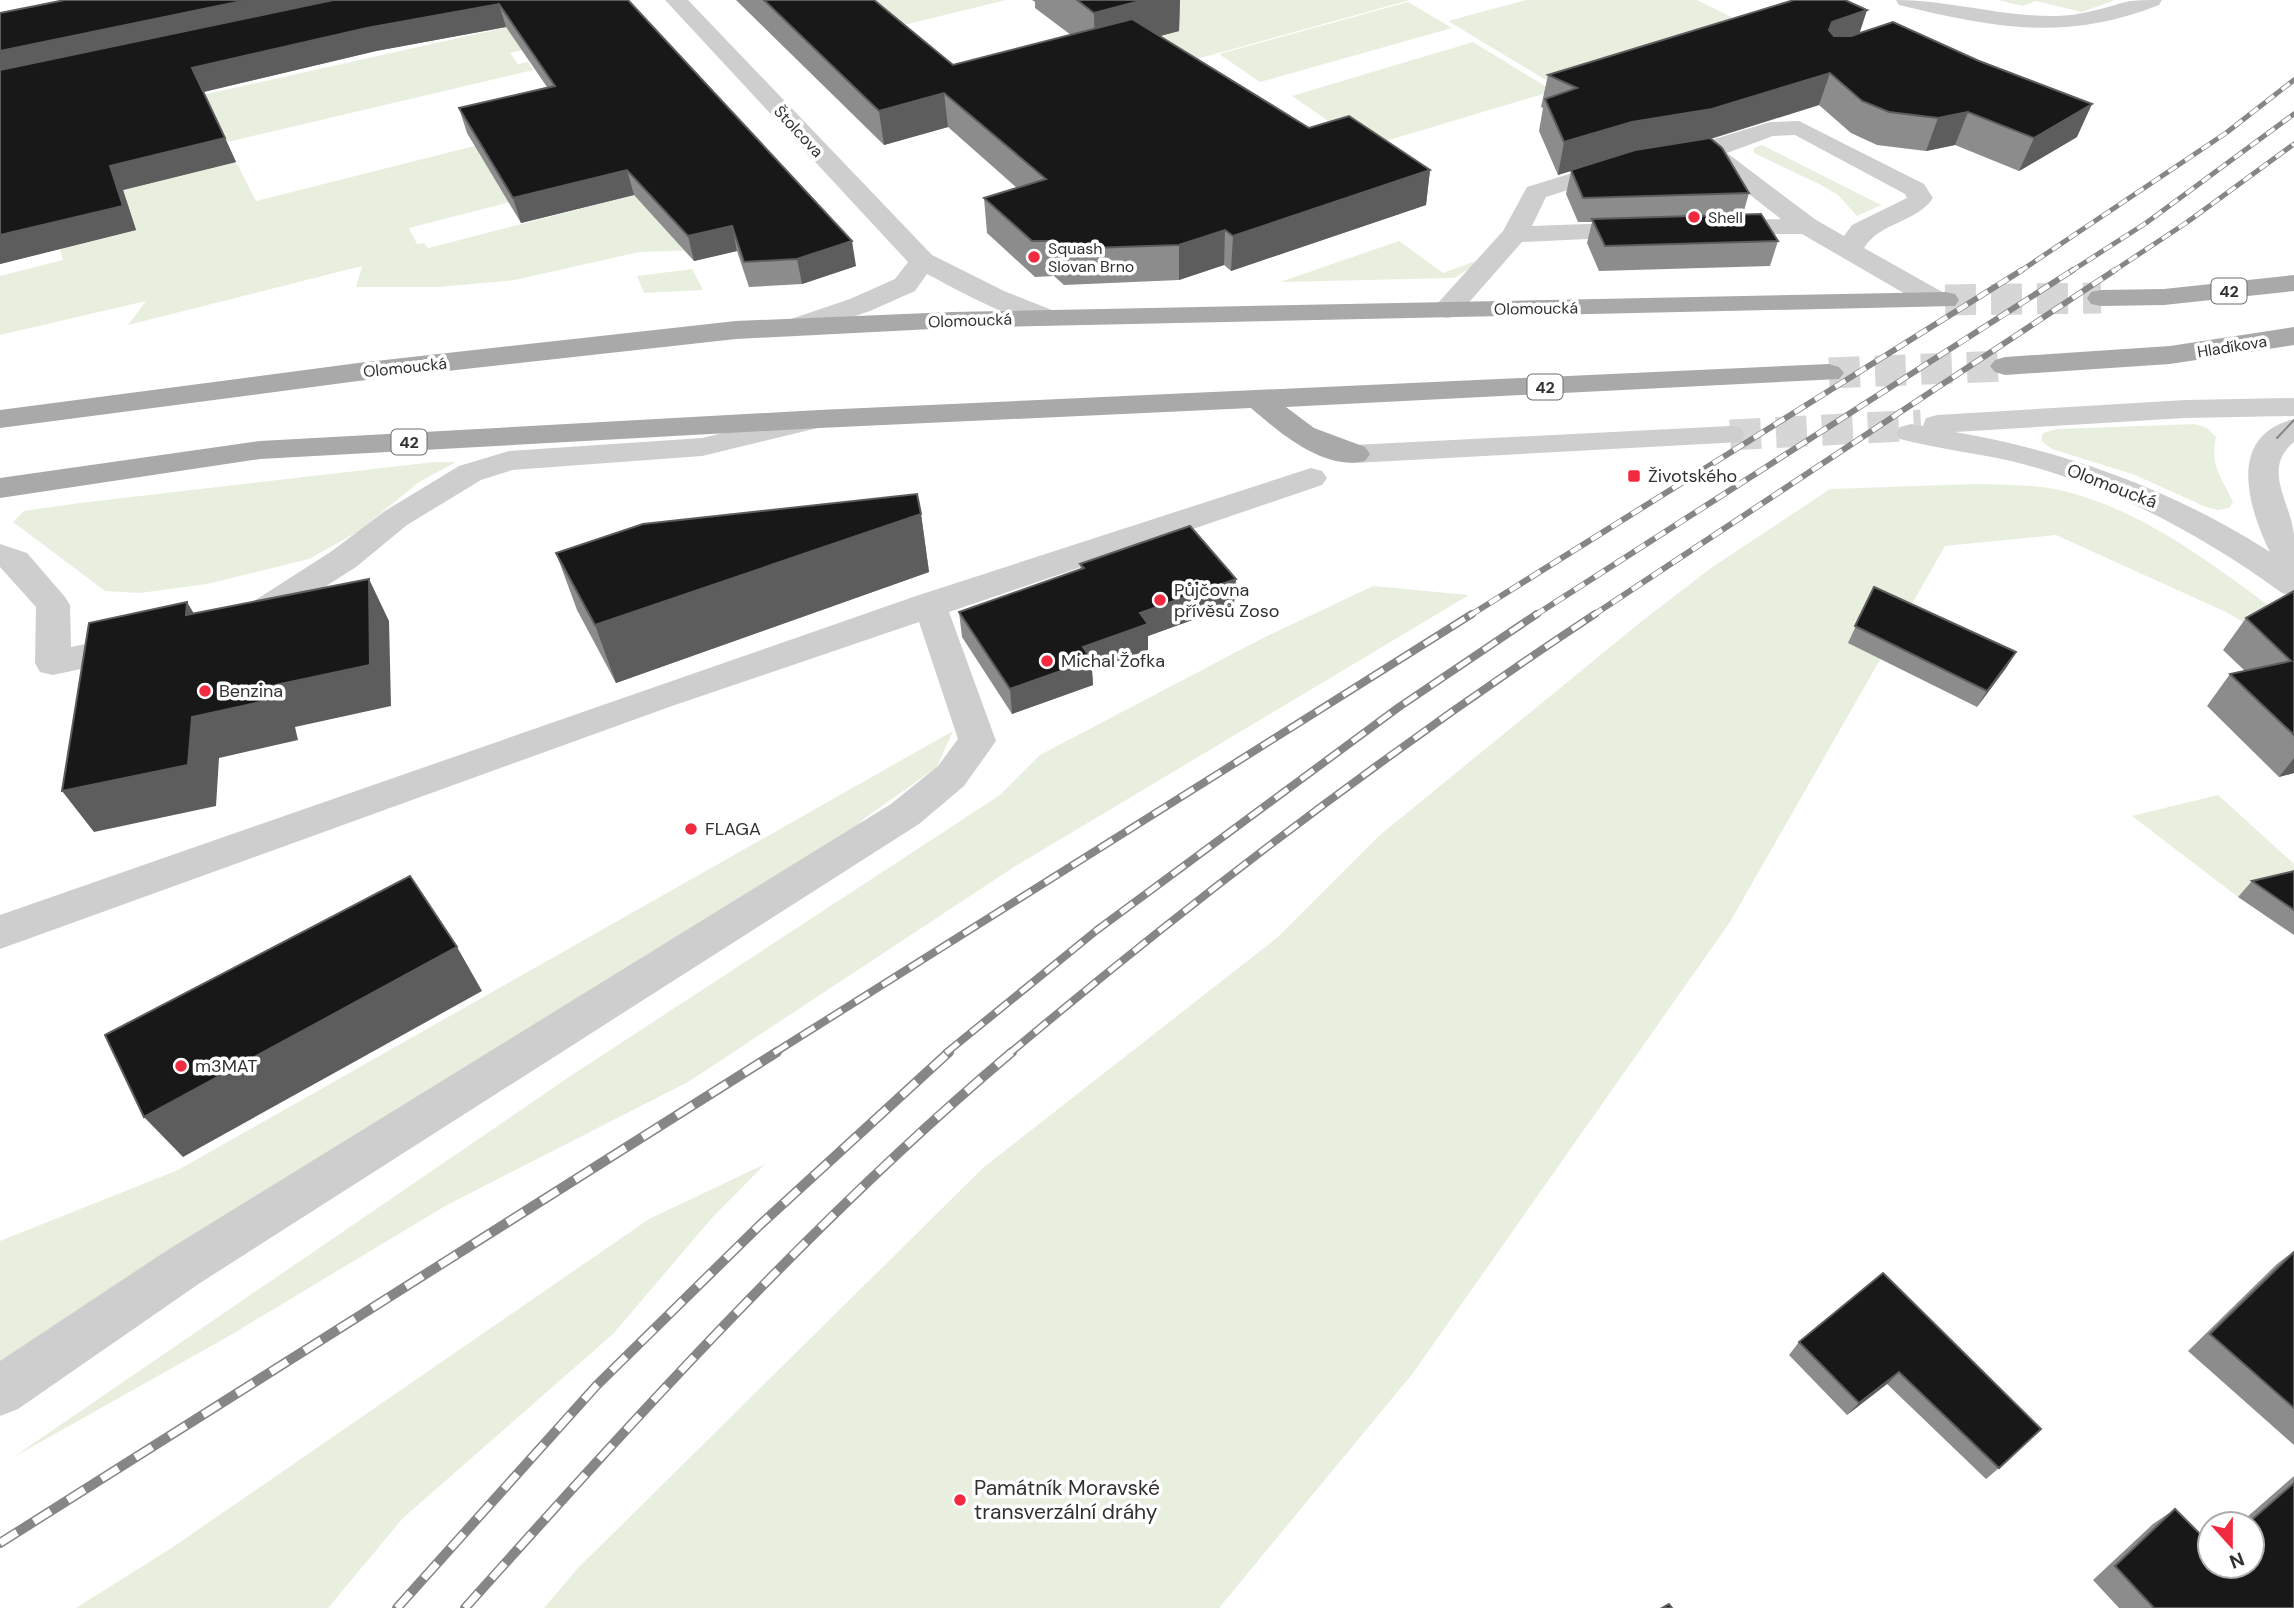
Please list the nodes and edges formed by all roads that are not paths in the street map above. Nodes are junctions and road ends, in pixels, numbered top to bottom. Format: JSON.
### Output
{"nodes":[{"id":1,"x":676,"y":0,"type":"edge"},
{"id":2,"x":1907,"y":0,"type":"edge"},
{"id":3,"x":2151,"y":0,"type":"edge"},
{"id":4,"x":1971,"y":13,"type":"junction"},
{"id":5,"x":1933,"y":26,"type":"dead end"},
{"id":6,"x":1709,"y":151,"type":"junction"},
{"id":7,"x":1673,"y":157,"type":"edge"},
{"id":8,"x":1637,"y":162,"type":"edge"},
{"id":9,"x":1807,"y":226,"type":"junction"},
{"id":10,"x":1696,"y":229,"type":"edge"},
{"id":11,"x":1668,"y":230,"type":"edge"},
{"id":12,"x":1515,"y":234,"type":"junction"},
{"id":13,"x":1849,"y":250,"type":"junction"},
{"id":14,"x":922,"y":261,"type":"junction"},
{"id":15,"x":2294,"y":284,"type":"edge"},
{"id":16,"x":2101,"y":298,"type":"tunnel mouth"},
{"id":17,"x":1940,"y":300,"type":"joint"},
{"id":18,"x":1447,"y":310,"type":"junction"},
{"id":19,"x":1047,"y":318,"type":"junction"},
{"id":20,"x":795,"y":327,"type":"junction"},
{"id":21,"x":2294,"y":336,"type":"edge"},
{"id":22,"x":2005,"y":366,"type":"tunnel mouth"},
{"id":23,"x":1829,"y":373,"type":"tunnel mouth"},
{"id":24,"x":1261,"y":401,"type":"junction"},
{"id":25,"x":2294,"y":407,"type":"edge"},
{"id":26,"x":0,"y":413,"type":"edge"},
{"id":27,"x":32,"y":414,"type":"junction"},
{"id":28,"x":0,"y":419,"type":"edge"},
{"id":29,"x":820,"y":419,"type":"junction"},
{"id":30,"x":2286,"y":433,"type":"edge"},
{"id":31,"x":1730,"y":435,"type":"tunnel mouth"},
{"id":32,"x":1354,"y":454,"type":"joint"},
{"id":33,"x":1311,"y":478,"type":"dead end"},
{"id":34,"x":0,"y":488,"type":"edge"},
{"id":35,"x":2294,"y":520,"type":"edge"},
{"id":36,"x":0,"y":555,"type":"edge"},
{"id":37,"x":2294,"y":565,"type":"edge"},
{"id":38,"x":2294,"y":585,"type":"edge"},
{"id":39,"x":928,"y":604,"type":"junction"},
{"id":40,"x":215,"y":629,"type":"edge"},
{"id":41,"x":161,"y":640,"type":"edge"},
{"id":42,"x":0,"y":932,"type":"edge"},
{"id":43,"x":0,"y":1391,"type":"edge"}],
"edges":[{"from":1,"to":14,"type":"street","name":"Štolcova"},
{"from":2,"to":4,"type":"street"},
{"from":3,"to":4,"type":"street"},
{"from":4,"to":5,"type":"street"},
{"from":6,"to":7,"type":"street"},
{"from":6,"to":9,"type":"street"},
{"from":6,"to":13,"type":"street"},
{"from":8,"to":12,"type":"street"},
{"from":9,"to":10,"type":"street"},
{"from":9,"to":13,"type":"street"},
{"from":11,"to":12,"type":"street"},
{"from":12,"to":18,"type":"street"},
{"from":13,"to":17,"type":"street"},
{"from":14,"to":19,"type":"street","name":"Štolcova"},
{"from":14,"to":20,"type":"street"},
{"from":15,"to":16,"type":"main road","number":"42"},
{"from":17,"to":18,"type":"main road","name":"Olomoucká"},
{"from":18,"to":19,"type":"main road","name":"Olomoucká"},
{"from":19,"to":20,"type":"main road","name":"Olomoucká"},
{"from":20,"to":27,"type":"main road","name":"Olomoucká"},
{"from":21,"to":22,"type":"main road","name":"Hladíkova"},
{"from":23,"to":24,"type":"main road","number":"42"},
{"from":24,"to":29,"type":"main road","number":"42"},
{"from":24,"to":32,"type":"main road"},
{"from":25,"to":38,"type":"street","name":"Olomoucká"},
{"from":26,"to":27,"type":"main road"},
{"from":27,"to":28,"type":"main road","name":"Olomoucká"},
{"from":29,"to":34,"type":"main road","number":"42"},
{"from":29,"to":40,"type":"street"},
{"from":30,"to":35,"type":"street"},
{"from":30,"to":37,"type":"street"},
{"from":31,"to":32,"type":"street"},
{"from":33,"to":39,"type":"street"},
{"from":36,"to":41,"type":"street"},
{"from":39,"to":42,"type":"street"},
{"from":39,"to":43,"type":"street"}]}
